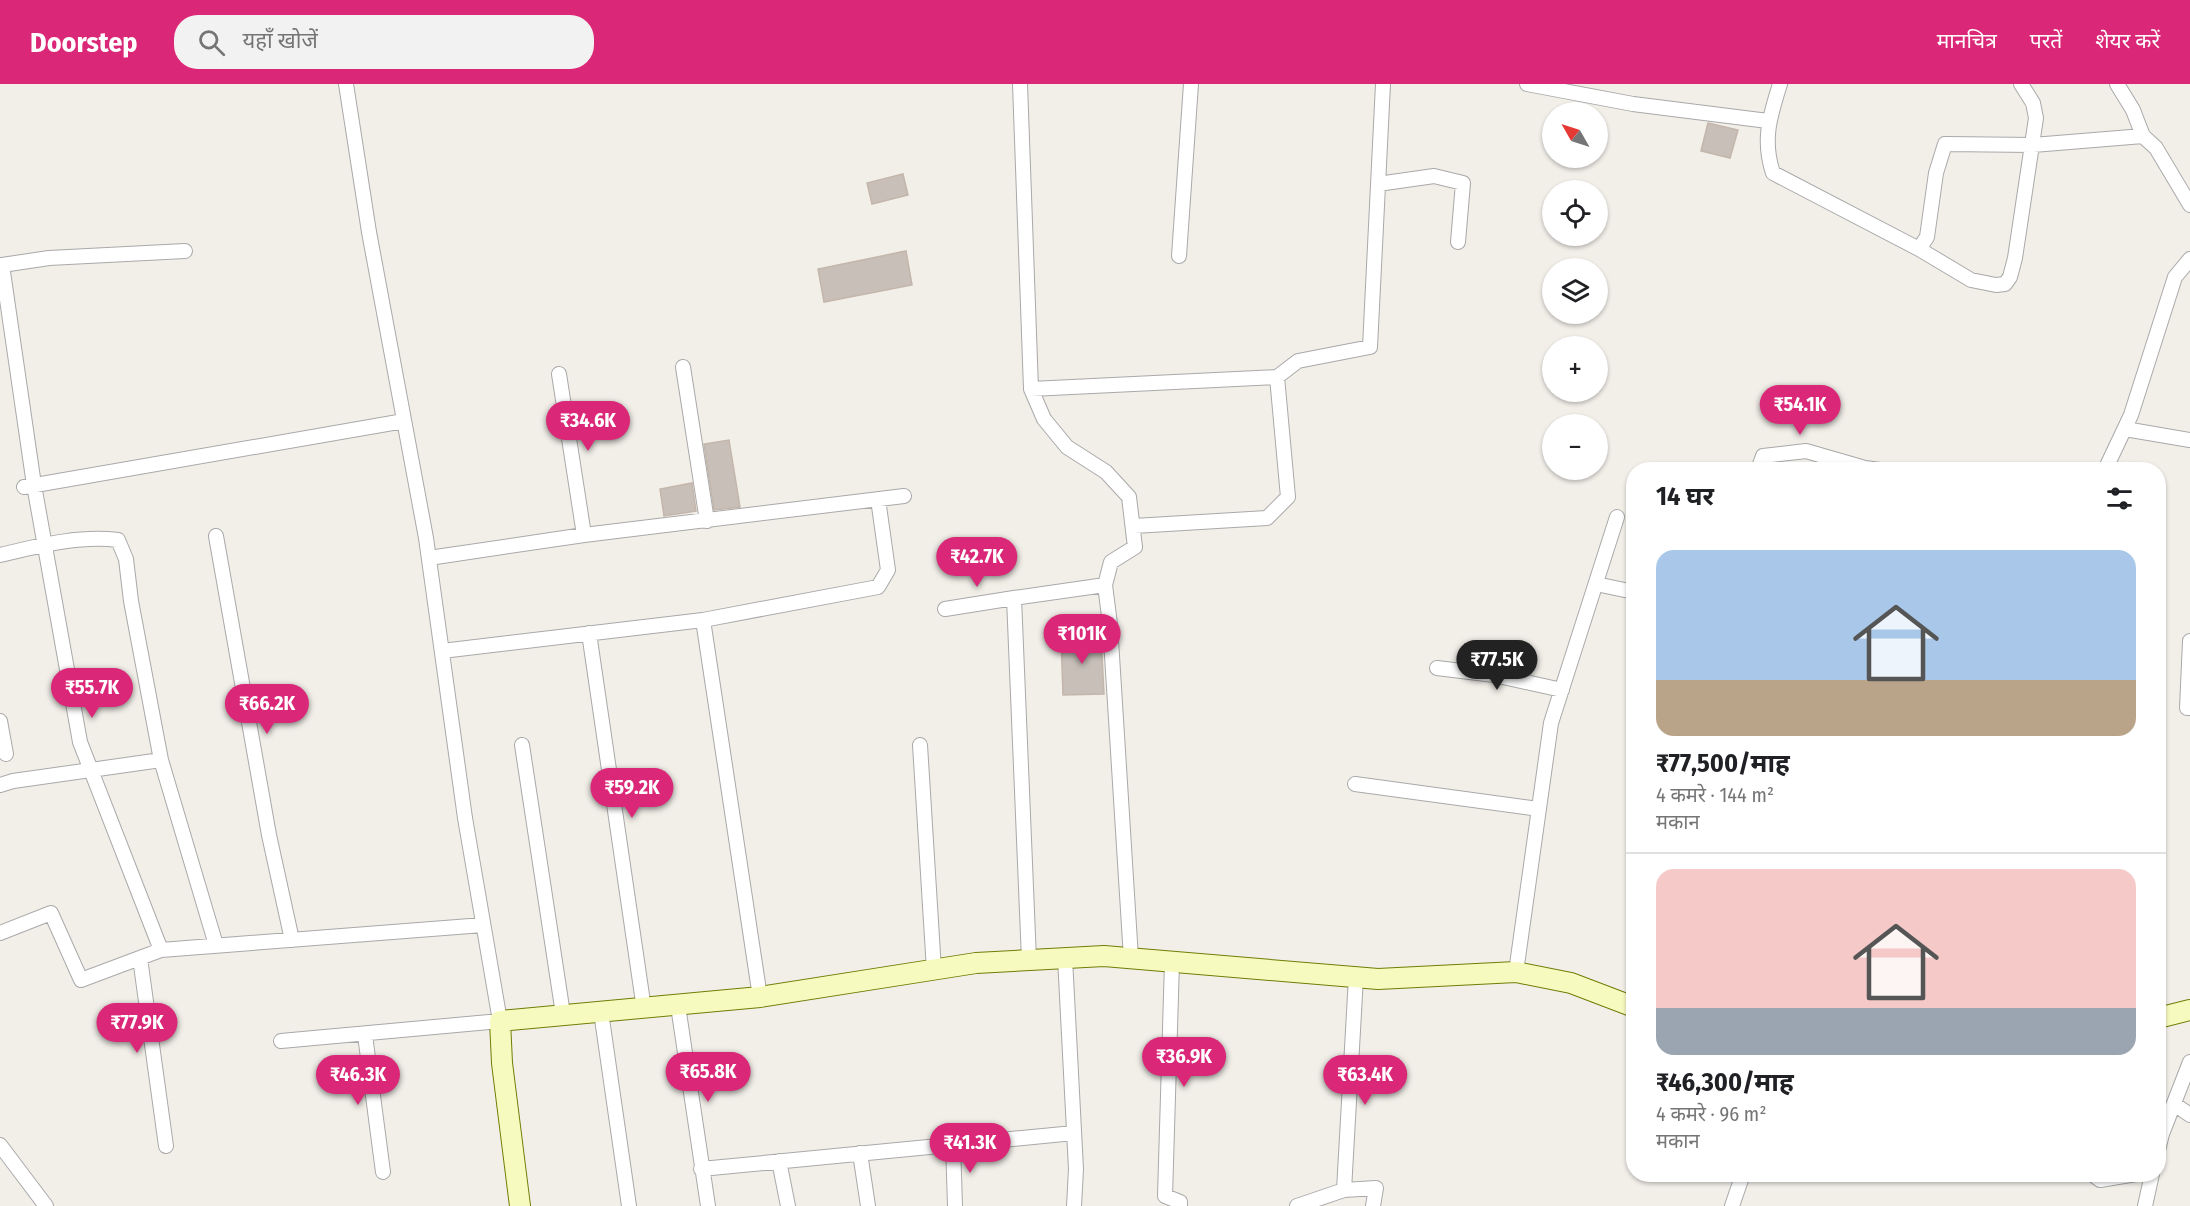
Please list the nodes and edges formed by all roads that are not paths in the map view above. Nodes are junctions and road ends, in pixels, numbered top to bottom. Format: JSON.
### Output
{"nodes":[{"id":1,"x":346,"y":84,"type":"edge"},
{"id":2,"x":1020,"y":84,"type":"edge"},
{"id":3,"x":1191,"y":84,"type":"edge"},
{"id":4,"x":1383,"y":84,"type":"edge"},
{"id":5,"x":1527,"y":84,"type":"edge"},
{"id":6,"x":1780,"y":84,"type":"edge"},
{"id":7,"x":2021,"y":84,"type":"edge"},
{"id":8,"x":2117,"y":84,"type":"edge"},
{"id":9,"x":1768,"y":121,"type":"junction"},
{"id":10,"x":2143,"y":136,"type":"junction"},
{"id":11,"x":2033,"y":145,"type":"junction"},
{"id":12,"x":1378,"y":184,"type":"junction"},
{"id":13,"x":2190,"y":205,"type":"edge"},
{"id":14,"x":1458,"y":242,"type":"dead end"},
{"id":15,"x":1919,"y":249,"type":"junction"},
{"id":16,"x":185,"y":252,"type":"dead end"},
{"id":17,"x":1179,"y":256,"type":"dead end"},
{"id":18,"x":2190,"y":260,"type":"edge"},
{"id":19,"x":683,"y":367,"type":"dead end"},
{"id":20,"x":560,"y":374,"type":"dead end"},
{"id":21,"x":1277,"y":377,"type":"junction"},
{"id":22,"x":1031,"y":389,"type":"junction"},
{"id":23,"x":404,"y":421,"type":"junction"},
{"id":24,"x":2124,"y":429,"type":"junction"},
{"id":25,"x":2190,"y":440,"type":"edge"},
{"id":26,"x":1761,"y":462,"type":"edge"},
{"id":27,"x":1842,"y":462,"type":"edge"},
{"id":28,"x":2109,"y":462,"type":"edge"},
{"id":29,"x":29,"y":486,"type":"junction"},
{"id":30,"x":904,"y":496,"type":"dead end"},
{"id":31,"x":878,"y":499,"type":"junction"},
{"id":32,"x":1617,"y":517,"type":"dead end"},
{"id":33,"x":707,"y":521,"type":"junction"},
{"id":34,"x":1134,"y":526,"type":"junction"},
{"id":35,"x":584,"y":535,"type":"junction"},
{"id":36,"x":216,"y":536,"type":"dead end"},
{"id":37,"x":45,"y":545,"type":"junction"},
{"id":38,"x":0,"y":555,"type":"edge"},
{"id":39,"x":429,"y":558,"type":"junction"},
{"id":40,"x":1596,"y":584,"type":"junction"},
{"id":41,"x":1105,"y":585,"type":"junction"},
{"id":42,"x":1626,"y":590,"type":"edge"},
{"id":43,"x":1014,"y":598,"type":"junction"},
{"id":44,"x":945,"y":609,"type":"dead end"},
{"id":45,"x":703,"y":620,"type":"junction"},
{"id":46,"x":589,"y":633,"type":"junction"},
{"id":47,"x":2190,"y":640,"type":"edge"},
{"id":48,"x":442,"y":651,"type":"junction"},
{"id":49,"x":1437,"y":668,"type":"dead end"},
{"id":50,"x":1562,"y":690,"type":"junction"},
{"id":51,"x":2190,"y":708,"type":"edge"},
{"id":52,"x":0,"y":721,"type":"edge"},
{"id":53,"x":522,"y":745,"type":"dead end"},
{"id":54,"x":920,"y":745,"type":"dead end"},
{"id":55,"x":6,"y":754,"type":"dead end"},
{"id":56,"x":161,"y":760,"type":"junction"},
{"id":57,"x":90,"y":769,"type":"junction"},
{"id":58,"x":1355,"y":784,"type":"dead end"},
{"id":59,"x":0,"y":785,"type":"edge"},
{"id":60,"x":1539,"y":808,"type":"junction"},
{"id":61,"x":483,"y":925,"type":"junction"},
{"id":62,"x":0,"y":933,"type":"edge"},
{"id":63,"x":292,"y":940,"type":"junction"},
{"id":64,"x":216,"y":945,"type":"junction"},
{"id":65,"x":161,"y":950,"type":"junction"},
{"id":66,"x":140,"y":958,"type":"junction"},
{"id":67,"x":1065,"y":958,"type":"junction"},
{"id":68,"x":1131,"y":958,"type":"junction"},
{"id":69,"x":1029,"y":960,"type":"junction"},
{"id":70,"x":1172,"y":962,"type":"junction"},
{"id":71,"x":934,"y":970,"type":"junction"},
{"id":72,"x":1516,"y":972,"type":"junction"},
{"id":73,"x":1356,"y":978,"type":"junction"},
{"id":74,"x":760,"y":997,"type":"junction"},
{"id":75,"x":1626,"y":1004,"type":"edge"},
{"id":76,"x":678,"y":1006,"type":"junction"},
{"id":77,"x":644,"y":1009,"type":"junction"},
{"id":78,"x":2190,"y":1010,"type":"edge"},
{"id":79,"x":602,"y":1012,"type":"junction"},
{"id":80,"x":563,"y":1014,"type":"junction"},
{"id":81,"x":2166,"y":1016,"type":"edge"},
{"id":82,"x":500,"y":1021,"type":"junction"},
{"id":83,"x":365,"y":1035,"type":"junction"},
{"id":84,"x":281,"y":1041,"type":"dead end"},
{"id":85,"x":2190,"y":1062,"type":"edge"},
{"id":86,"x":2174,"y":1104,"type":"junction"},
{"id":87,"x":2190,"y":1115,"type":"edge"},
{"id":88,"x":2166,"y":1127,"type":"edge"},
{"id":89,"x":1074,"y":1133,"type":"junction"},
{"id":90,"x":953,"y":1143,"type":"junction"},
{"id":91,"x":0,"y":1145,"type":"edge"},
{"id":92,"x":166,"y":1146,"type":"dead end"},
{"id":93,"x":860,"y":1153,"type":"junction"},
{"id":94,"x":779,"y":1161,"type":"junction"},
{"id":95,"x":701,"y":1169,"type":"junction"},
{"id":96,"x":383,"y":1172,"type":"dead end"},
{"id":97,"x":1740,"y":1182,"type":"edge"},
{"id":98,"x":2150,"y":1182,"type":"edge"},
{"id":99,"x":1344,"y":1190,"type":"junction"},
{"id":100,"x":46,"y":1206,"type":"edge"},
{"id":101,"x":520,"y":1206,"type":"edge"},
{"id":102,"x":629,"y":1206,"type":"edge"},
{"id":103,"x":708,"y":1206,"type":"edge"},
{"id":104,"x":788,"y":1206,"type":"edge"},
{"id":105,"x":868,"y":1206,"type":"edge"},
{"id":106,"x":955,"y":1206,"type":"edge"},
{"id":107,"x":1074,"y":1206,"type":"edge"},
{"id":108,"x":1180,"y":1206,"type":"edge"},
{"id":109,"x":1297,"y":1206,"type":"edge"},
{"id":110,"x":1373,"y":1206,"type":"edge"},
{"id":111,"x":1732,"y":1206,"type":"edge"},
{"id":112,"x":2145,"y":1206,"type":"edge"}],
"edges":[{"from":1,"to":23,"type":"street"},
{"from":2,"to":22,"type":"street"},
{"from":3,"to":17,"type":"street"},
{"from":4,"to":12,"type":"street"},
{"from":5,"to":9,"type":"street"},
{"from":6,"to":9,"type":"street"},
{"from":7,"to":11,"type":"street"},
{"from":8,"to":10,"type":"street"},
{"from":9,"to":15,"type":"street"},
{"from":10,"to":11,"type":"street"},
{"from":10,"to":13,"type":"street"},
{"from":11,"to":15,"type":"street"},
{"from":11,"to":15,"type":"street"},
{"from":12,"to":14,"type":"street"},
{"from":12,"to":21,"type":"street"},
{"from":16,"to":29,"type":"street"},
{"from":18,"to":24,"type":"street"},
{"from":19,"to":33,"type":"street"},
{"from":20,"to":35,"type":"street"},
{"from":21,"to":22,"type":"street"},
{"from":21,"to":34,"type":"street"},
{"from":22,"to":34,"type":"street"},
{"from":23,"to":29,"type":"street"},
{"from":23,"to":39,"type":"street"},
{"from":24,"to":25,"type":"street"},
{"from":24,"to":28,"type":"street"},
{"from":26,"to":27,"type":"street"},
{"from":29,"to":37,"type":"street"},
{"from":30,"to":31,"type":"street"},
{"from":31,"to":33,"type":"street"},
{"from":31,"to":45,"type":"street"},
{"from":32,"to":40,"type":"street"},
{"from":33,"to":35,"type":"street"},
{"from":34,"to":41,"type":"street"},
{"from":35,"to":39,"type":"street"},
{"from":36,"to":63,"type":"street"},
{"from":37,"to":38,"type":"street"},
{"from":37,"to":56,"type":"street"},
{"from":37,"to":57,"type":"street"},
{"from":39,"to":48,"type":"street"},
{"from":40,"to":42,"type":"street"},
{"from":40,"to":50,"type":"street"},
{"from":41,"to":43,"type":"street"},
{"from":41,"to":68,"type":"street"},
{"from":43,"to":44,"type":"street"},
{"from":43,"to":69,"type":"street"},
{"from":45,"to":46,"type":"street"},
{"from":45,"to":74,"type":"street"},
{"from":46,"to":48,"type":"street"},
{"from":46,"to":77,"type":"street"},
{"from":47,"to":51,"type":"street"},
{"from":48,"to":61,"type":"street"},
{"from":49,"to":50,"type":"street"},
{"from":50,"to":60,"type":"street"},
{"from":52,"to":55,"type":"street"},
{"from":53,"to":80,"type":"street"},
{"from":54,"to":71,"type":"street"},
{"from":56,"to":57,"type":"street"},
{"from":56,"to":64,"type":"street"},
{"from":57,"to":59,"type":"street"},
{"from":57,"to":65,"type":"street"},
{"from":58,"to":60,"type":"street"},
{"from":60,"to":72,"type":"street"},
{"from":61,"to":63,"type":"street"},
{"from":61,"to":82,"type":"street"},
{"from":62,"to":66,"type":"street"},
{"from":63,"to":64,"type":"street"},
{"from":64,"to":65,"type":"street"},
{"from":65,"to":66,"type":"street"},
{"from":66,"to":92,"type":"street"},
{"from":67,"to":68,"type":"street"},
{"from":67,"to":69,"type":"street"},
{"from":67,"to":89,"type":"street"},
{"from":68,"to":70,"type":"street"},
{"from":69,"to":71,"type":"street"},
{"from":70,"to":73,"type":"street"},
{"from":70,"to":108,"type":"street"},
{"from":71,"to":74,"type":"street"},
{"from":72,"to":73,"type":"street"},
{"from":72,"to":75,"type":"street"},
{"from":73,"to":99,"type":"street"},
{"from":74,"to":76,"type":"street"},
{"from":76,"to":77,"type":"street"},
{"from":76,"to":95,"type":"street"},
{"from":77,"to":79,"type":"street"},
{"from":78,"to":81,"type":"street"},
{"from":79,"to":80,"type":"street"},
{"from":79,"to":102,"type":"street"},
{"from":80,"to":82,"type":"street"},
{"from":82,"to":83,"type":"street"},
{"from":82,"to":101,"type":"street"},
{"from":83,"to":84,"type":"street"},
{"from":83,"to":96,"type":"street"},
{"from":85,"to":86,"type":"street"},
{"from":86,"to":87,"type":"street"},
{"from":86,"to":88,"type":"street"},
{"from":89,"to":90,"type":"street"},
{"from":89,"to":107,"type":"street"},
{"from":90,"to":93,"type":"street"},
{"from":90,"to":106,"type":"street"},
{"from":91,"to":100,"type":"street"},
{"from":93,"to":94,"type":"street"},
{"from":93,"to":105,"type":"street"},
{"from":94,"to":95,"type":"street"},
{"from":94,"to":104,"type":"street"},
{"from":95,"to":103,"type":"street"},
{"from":97,"to":111,"type":"street"},
{"from":98,"to":112,"type":"street"},
{"from":99,"to":109,"type":"street"},
{"from":99,"to":110,"type":"street"}]}
